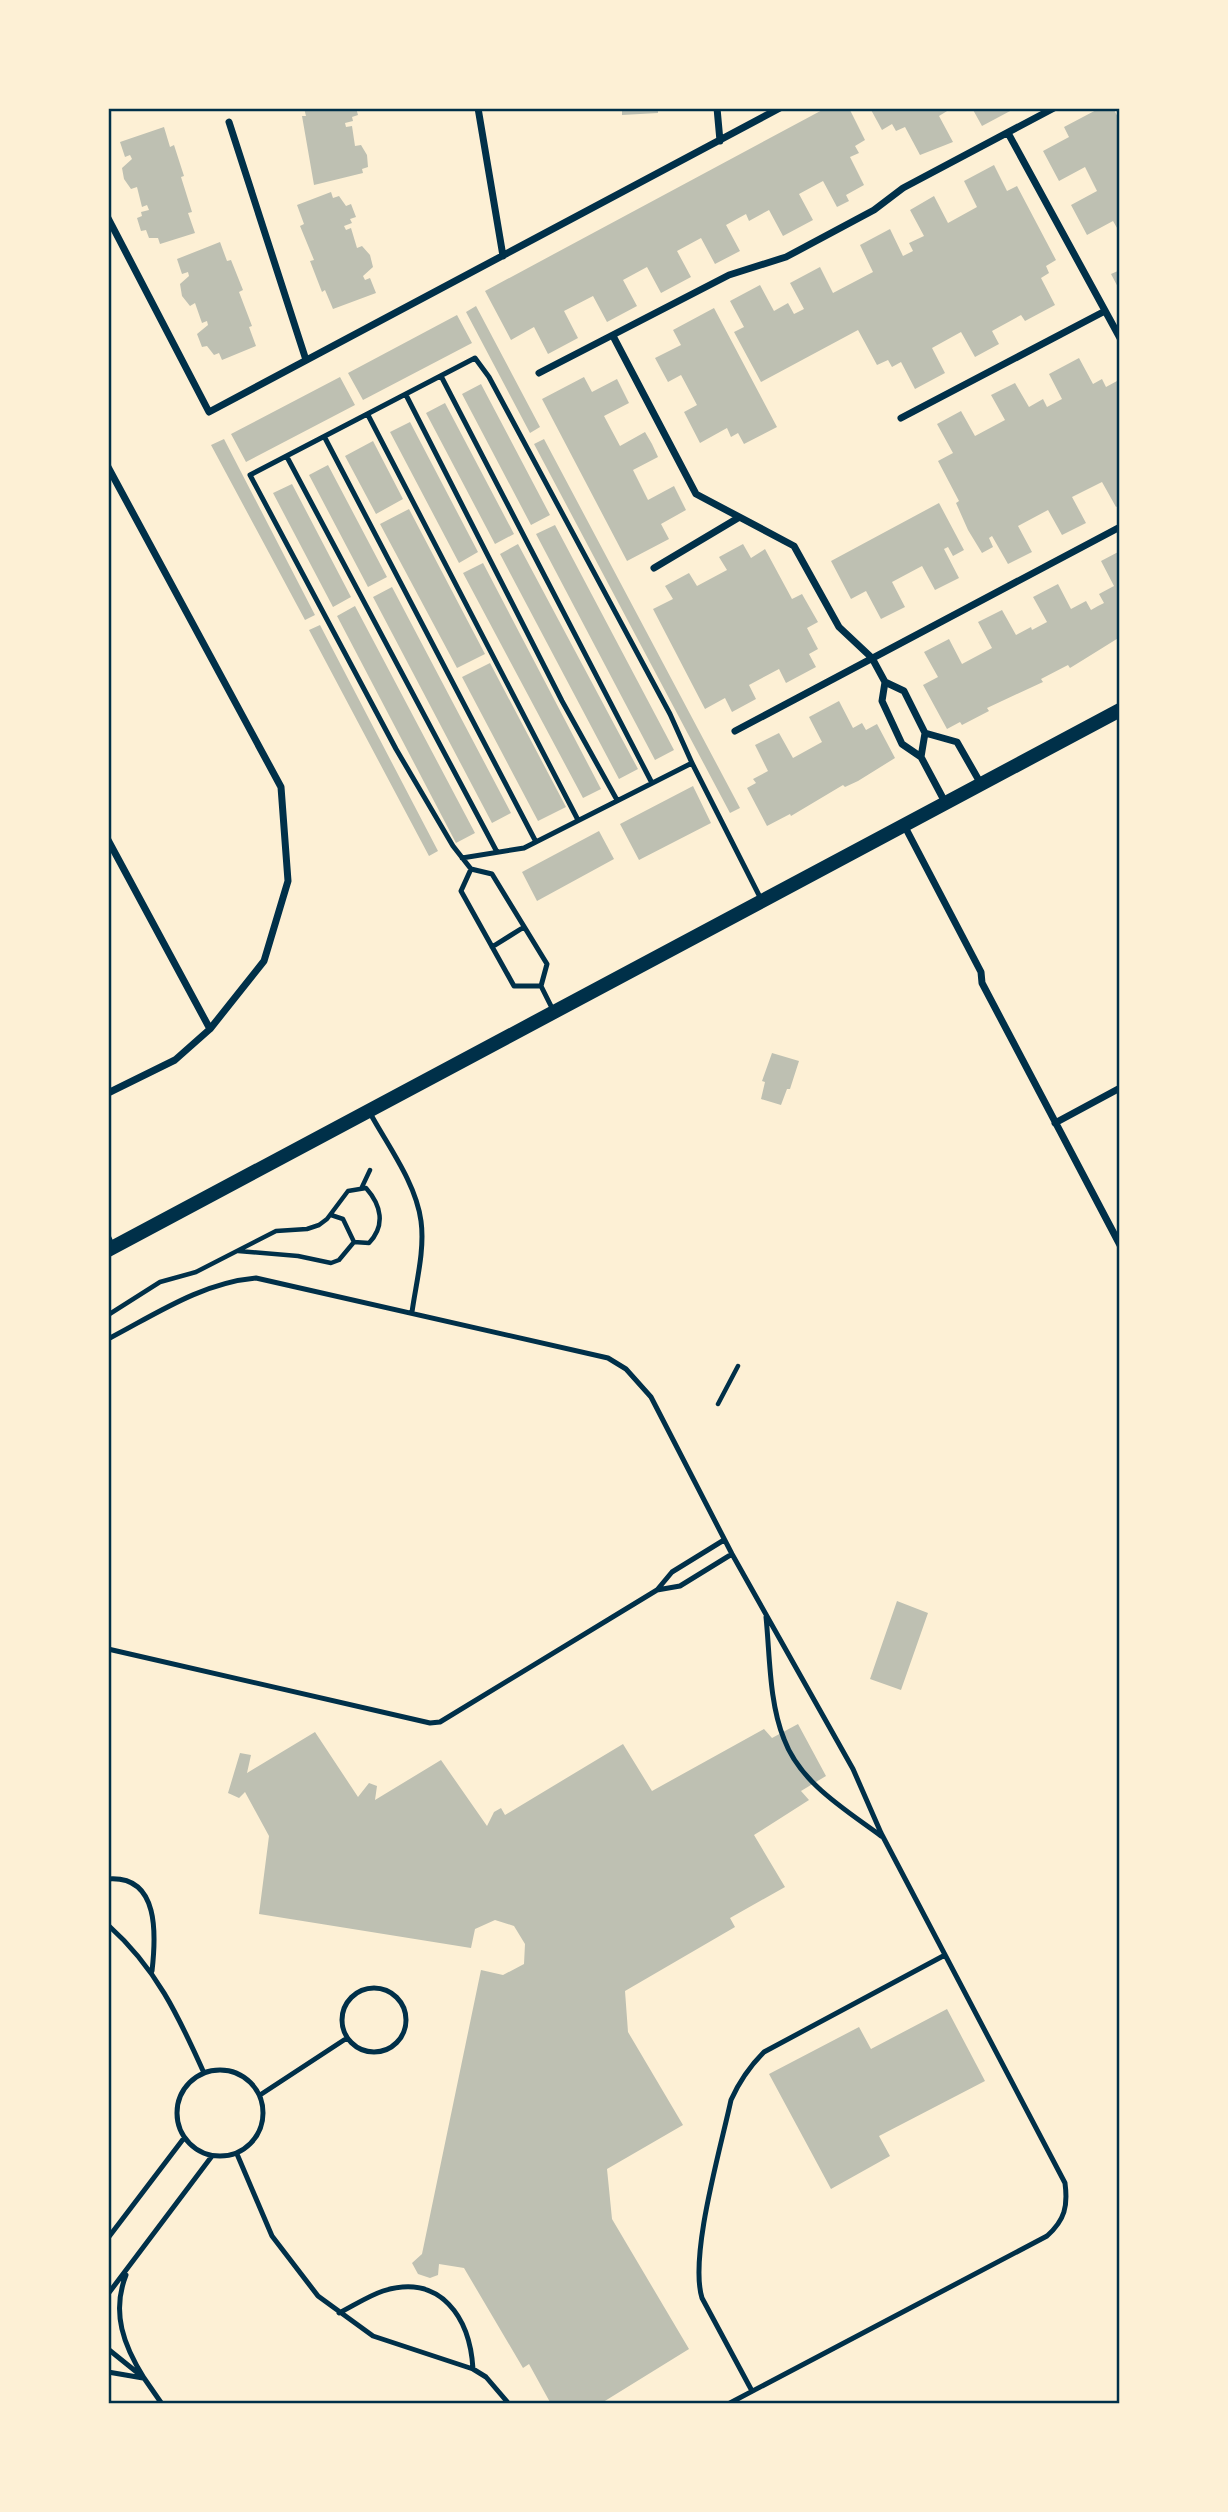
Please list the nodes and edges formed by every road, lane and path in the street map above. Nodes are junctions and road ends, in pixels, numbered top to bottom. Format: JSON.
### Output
{"nodes":[{"id":1,"x":478,"y":108,"type":"edge"},
{"id":2,"x":717,"y":108,"type":"edge"},
{"id":3,"x":780,"y":108,"type":"edge"},
{"id":4,"x":1054,"y":108,"type":"edge"},
{"id":5,"x":229,"y":122,"type":"dead end"},
{"id":6,"x":1008,"y":133,"type":"junction"},
{"id":7,"x":719,"y":141,"type":"junction"},
{"id":8,"x":108,"y":218,"type":"edge"},
{"id":9,"x":503,"y":256,"type":"junction"},
{"id":10,"x":1105,"y":311,"type":"junction"},
{"id":11,"x":613,"y":336,"type":"junction"},
{"id":12,"x":1119,"y":338,"type":"edge"},
{"id":13,"x":306,"y":360,"type":"junction"},
{"id":14,"x":539,"y":373,"type":"dead end"},
{"id":15,"x":441,"y":376,"type":"junction"},
{"id":16,"x":406,"y":394,"type":"junction"},
{"id":17,"x":368,"y":415,"type":"junction"},
{"id":18,"x":901,"y":418,"type":"dead end"},
{"id":19,"x":325,"y":438,"type":"junction"},
{"id":20,"x":287,"y":457,"type":"junction"},
{"id":21,"x":108,"y":467,"type":"edge"},
{"id":22,"x":738,"y":518,"type":"junction"},
{"id":23,"x":1119,"y":527,"type":"edge"},
{"id":24,"x":654,"y":568,"type":"dead end"},
{"id":25,"x":872,"y":658,"type":"junction"},
{"id":26,"x":885,"y":682,"type":"junction"},
{"id":27,"x":1119,"y":710,"type":"edge"},
{"id":28,"x":735,"y":731,"type":"dead end"},
{"id":29,"x":925,"y":733,"type":"junction"},
{"id":30,"x":921,"y":757,"type":"junction"},
{"id":31,"x":692,"y":763,"type":"junction"},
{"id":32,"x":652,"y":783,"type":"junction"},
{"id":33,"x":981,"y":784,"type":"junction"},
{"id":34,"x":617,"y":800,"type":"junction"},
{"id":35,"x":945,"y":803,"type":"junction"},
{"id":36,"x":578,"y":820,"type":"junction"},
{"id":37,"x":904,"y":825,"type":"junction"},
{"id":38,"x":108,"y":840,"type":"edge"},
{"id":39,"x":536,"y":842,"type":"junction"},
{"id":40,"x":497,"y":852,"type":"junction"},
{"id":41,"x":463,"y":858,"type":"junction"},
{"id":42,"x":471,"y":869,"type":"junction"},
{"id":43,"x":762,"y":901,"type":"junction"},
{"id":44,"x":524,"y":926,"type":"junction"},
{"id":45,"x":492,"y":947,"type":"junction"},
{"id":46,"x":541,"y":986,"type":"junction"},
{"id":47,"x":554,"y":1012,"type":"junction"},
{"id":48,"x":210,"y":1029,"type":"junction"},
{"id":49,"x":1119,"y":1088,"type":"edge"},
{"id":50,"x":108,"y":1093,"type":"edge"},
{"id":51,"x":368,"y":1111,"type":"junction"},
{"id":52,"x":1055,"y":1123,"type":"junction"},
{"id":53,"x":370,"y":1170,"type":"dead end"},
{"id":54,"x":362,"y":1187,"type":"junction"},
{"id":55,"x":330,"y":1215,"type":"junction"},
{"id":56,"x":354,"y":1242,"type":"junction"},
{"id":57,"x":110,"y":1245,"type":"edge"},
{"id":58,"x":1119,"y":1245,"type":"edge"},
{"id":59,"x":238,"y":1251,"type":"junction"},
{"id":60,"x":412,"y":1312,"type":"junction"},
{"id":61,"x":108,"y":1315,"type":"edge"},
{"id":62,"x":108,"y":1339,"type":"edge"},
{"id":63,"x":738,"y":1366,"type":"dead end"},
{"id":64,"x":718,"y":1404,"type":"dead end"},
{"id":65,"x":724,"y":1540,"type":"junction"},
{"id":66,"x":732,"y":1554,"type":"junction"},
{"id":67,"x":657,"y":1590,"type":"junction"},
{"id":68,"x":765,"y":1614,"type":"junction"},
{"id":69,"x":108,"y":1649,"type":"edge"},
{"id":70,"x":883,"y":1838,"type":"junction"},
{"id":71,"x":108,"y":1879,"type":"edge"},
{"id":72,"x":108,"y":1925,"type":"edge"},
{"id":73,"x":945,"y":1955,"type":"junction"},
{"id":74,"x":152,"y":1971,"type":"junction"},
{"id":75,"x":347,"y":2038,"type":"junction"},
{"id":76,"x":204,"y":2073,"type":"junction"},
{"id":77,"x":260,"y":2095,"type":"junction"},
{"id":78,"x":184,"y":2138,"type":"junction"},
{"id":79,"x":237,"y":2154,"type":"junction"},
{"id":80,"x":212,"y":2156,"type":"junction"},
{"id":81,"x":108,"y":2238,"type":"edge"},
{"id":82,"x":129,"y":2268,"type":"junction"},
{"id":83,"x":108,"y":2294,"type":"edge"},
{"id":84,"x":339,"y":2313,"type":"junction"},
{"id":85,"x":108,"y":2349,"type":"edge"},
{"id":86,"x":473,"y":2370,"type":"junction"},
{"id":87,"x":108,"y":2372,"type":"edge"},
{"id":88,"x":145,"y":2378,"type":"junction"},
{"id":89,"x":752,"y":2391,"type":"junction"},
{"id":90,"x":162,"y":2403,"type":"edge"},
{"id":91,"x":509,"y":2403,"type":"edge"},
{"id":92,"x":728,"y":2403,"type":"edge"}],
"edges":[{"from":1,"to":9,"type":"street"},
{"from":2,"to":7,"type":"street"},
{"from":3,"to":7,"type":"street"},
{"from":4,"to":6,"type":"street"},
{"from":5,"to":13,"type":"street"},
{"from":6,"to":10,"type":"street"},
{"from":6,"to":11,"type":"street"},
{"from":7,"to":9,"type":"street"},
{"from":8,"to":13,"type":"street"},
{"from":9,"to":13,"type":"street"},
{"from":10,"to":12,"type":"street"},
{"from":10,"to":18,"type":"street"},
{"from":11,"to":14,"type":"street"},
{"from":11,"to":22,"type":"street"},
{"from":15,"to":16,"type":"lane"},
{"from":15,"to":31,"type":"lane"},
{"from":15,"to":32,"type":"lane"},
{"from":16,"to":17,"type":"lane"},
{"from":16,"to":34,"type":"lane"},
{"from":17,"to":19,"type":"lane"},
{"from":17,"to":36,"type":"lane"},
{"from":19,"to":20,"type":"lane"},
{"from":19,"to":39,"type":"lane"},
{"from":20,"to":40,"type":"lane"},
{"from":20,"to":41,"type":"lane"},
{"from":21,"to":48,"type":"street"},
{"from":22,"to":24,"type":"street"},
{"from":22,"to":25,"type":"street"},
{"from":23,"to":25,"type":"street"},
{"from":25,"to":26,"type":"street"},
{"from":25,"to":28,"type":"street"},
{"from":26,"to":29,"type":"street"},
{"from":26,"to":30,"type":"street"},
{"from":27,"to":33,"type":"main road"},
{"from":29,"to":30,"type":"street"},
{"from":29,"to":33,"type":"street"},
{"from":30,"to":35,"type":"street"},
{"from":31,"to":32,"type":"lane"},
{"from":31,"to":43,"type":"lane"},
{"from":32,"to":34,"type":"lane"},
{"from":33,"to":35,"type":"main road"},
{"from":34,"to":36,"type":"lane"},
{"from":35,"to":37,"type":"main road"},
{"from":36,"to":39,"type":"lane"},
{"from":37,"to":43,"type":"main road"},
{"from":37,"to":52,"type":"street"},
{"from":38,"to":48,"type":"street"},
{"from":39,"to":40,"type":"lane"},
{"from":40,"to":41,"type":"lane"},
{"from":41,"to":42,"type":"lane"},
{"from":42,"to":44,"type":"lane"},
{"from":42,"to":45,"type":"lane"},
{"from":43,"to":47,"type":"main road"},
{"from":44,"to":45,"type":"lane"},
{"from":44,"to":46,"type":"lane"},
{"from":45,"to":46,"type":"lane"},
{"from":46,"to":47,"type":"lane"},
{"from":47,"to":51,"type":"main road"},
{"from":48,"to":50,"type":"street"},
{"from":49,"to":52,"type":"street"},
{"from":51,"to":57,"type":"main road"},
{"from":51,"to":60,"type":"lane"},
{"from":52,"to":58,"type":"street"},
{"from":53,"to":54,"type":"path"},
{"from":54,"to":55,"type":"path"},
{"from":54,"to":56,"type":"path"},
{"from":55,"to":56,"type":"path"},
{"from":55,"to":59,"type":"path"},
{"from":56,"to":59,"type":"path"},
{"from":59,"to":61,"type":"path"},
{"from":60,"to":62,"type":"lane"},
{"from":60,"to":65,"type":"lane"},
{"from":63,"to":64,"type":"path"},
{"from":65,"to":66,"type":"lane"},
{"from":65,"to":67,"type":"lane"},
{"from":66,"to":67,"type":"lane"},
{"from":66,"to":68,"type":"lane"},
{"from":67,"to":69,"type":"lane"},
{"from":68,"to":70,"type":"lane"},
{"from":68,"to":70,"type":"lane"},
{"from":70,"to":73,"type":"lane"},
{"from":71,"to":74,"type":"lane"},
{"from":72,"to":74,"type":"lane"},
{"from":73,"to":89,"type":"lane"},
{"from":73,"to":89,"type":"lane"},
{"from":74,"to":76,"type":"lane"},
{"from":75,"to":75,"type":"lane"},
{"from":75,"to":77,"type":"lane"},
{"from":76,"to":77,"type":"lane"},
{"from":76,"to":78,"type":"lane"},
{"from":77,"to":79,"type":"lane"},
{"from":78,"to":80,"type":"lane"},
{"from":78,"to":81,"type":"lane"},
{"from":79,"to":80,"type":"lane"},
{"from":79,"to":84,"type":"lane"},
{"from":80,"to":82,"type":"lane"},
{"from":82,"to":83,"type":"lane"},
{"from":82,"to":88,"type":"lane"},
{"from":84,"to":86,"type":"lane"},
{"from":84,"to":86,"type":"lane"},
{"from":85,"to":88,"type":"lane"},
{"from":86,"to":91,"type":"lane"},
{"from":87,"to":88,"type":"lane"},
{"from":88,"to":90,"type":"lane"},
{"from":89,"to":92,"type":"lane"}]}
